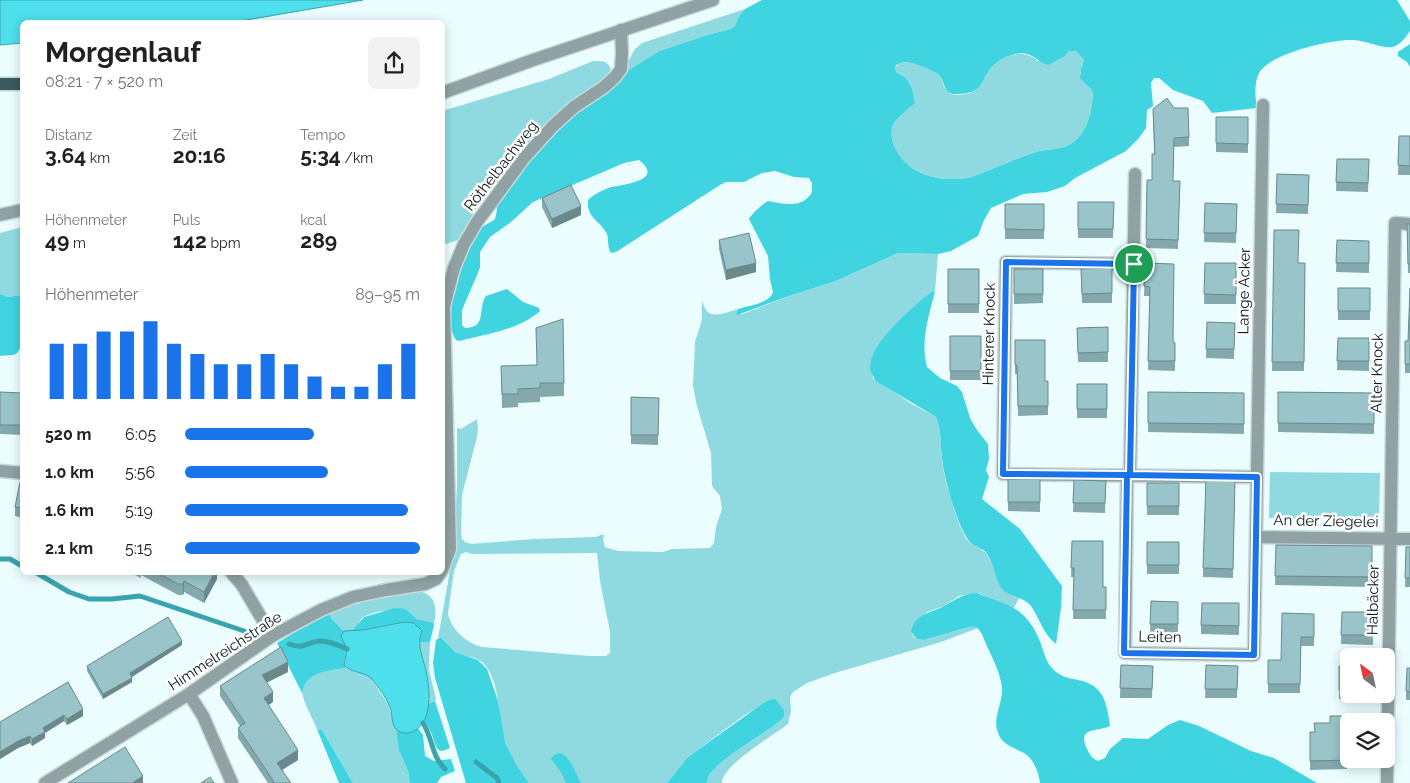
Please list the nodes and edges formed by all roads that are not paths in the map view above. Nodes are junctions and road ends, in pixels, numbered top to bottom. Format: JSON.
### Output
{"nodes":[{"id":1,"x":714,"y":0,"type":"edge"},
{"id":2,"x":621,"y":30,"type":"junction"},
{"id":3,"x":0,"y":84,"type":"edge"},
{"id":4,"x":20,"y":84,"type":"edge"},
{"id":5,"x":445,"y":92,"type":"edge"},
{"id":6,"x":1263,"y":105,"type":"dead end"},
{"id":7,"x":1135,"y":174,"type":"dead end"},
{"id":8,"x":20,"y":210,"type":"edge"},
{"id":9,"x":0,"y":215,"type":"edge"},
{"id":10,"x":1410,"y":224,"type":"edge"},
{"id":11,"x":1134,"y":264,"type":"junction"},
{"id":12,"x":445,"y":302,"type":"edge"},
{"id":13,"x":445,"y":348,"type":"edge"},
{"id":14,"x":0,"y":472,"type":"edge"},
{"id":15,"x":20,"y":473,"type":"edge"},
{"id":16,"x":1129,"y":475,"type":"junction"},
{"id":17,"x":1257,"y":477,"type":"junction"},
{"id":18,"x":1256,"y":537,"type":"junction"},
{"id":19,"x":1390,"y":538,"type":"junction"},
{"id":20,"x":1410,"y":538,"type":"edge"},
{"id":21,"x":445,"y":562,"type":"edge"},
{"id":22,"x":234,"y":575,"type":"edge"},
{"id":23,"x":438,"y":575,"type":"edge"},
{"id":24,"x":272,"y":636,"type":"junction"},
{"id":25,"x":189,"y":694,"type":"junction"},
{"id":26,"x":45,"y":783,"type":"edge"},
{"id":27,"x":232,"y":783,"type":"edge"},
{"id":28,"x":1387,"y":783,"type":"edge"}],
"edges":[{"from":1,"to":2,"type":"street"},
{"from":2,"to":5,"type":"street"},
{"from":2,"to":12,"type":"street","name":"Röthelbachweg"},
{"from":3,"to":4,"type":"main road"},
{"from":6,"to":17,"type":"street","name":"Lange Äcker"},
{"from":7,"to":11,"type":"street"},
{"from":8,"to":9,"type":"street"},
{"from":10,"to":19,"type":"street","name":"Alter Knock"},
{"from":11,"to":16,"type":"street"},
{"from":11,"to":16,"type":"street","name":"Hinterer Knock"},
{"from":13,"to":21,"type":"street","name":"Röthelbachweg"},
{"from":14,"to":15,"type":"street"},
{"from":16,"to":17,"type":"street"},
{"from":16,"to":18,"type":"street","name":"Leiten"},
{"from":17,"to":18,"type":"street","name":"An der Ziegelei"},
{"from":18,"to":19,"type":"street","name":"An der Ziegelei"},
{"from":19,"to":20,"type":"street","name":"An der Ziegelei"},
{"from":19,"to":28,"type":"street","name":"Halbäcker"},
{"from":22,"to":24,"type":"street"},
{"from":23,"to":24,"type":"street","name":"Himmelreichstraße"},
{"from":24,"to":25,"type":"street","name":"Himmelreichstraße"},
{"from":25,"to":26,"type":"street","name":"Himmelreichstraße"},
{"from":25,"to":27,"type":"street"}]}
